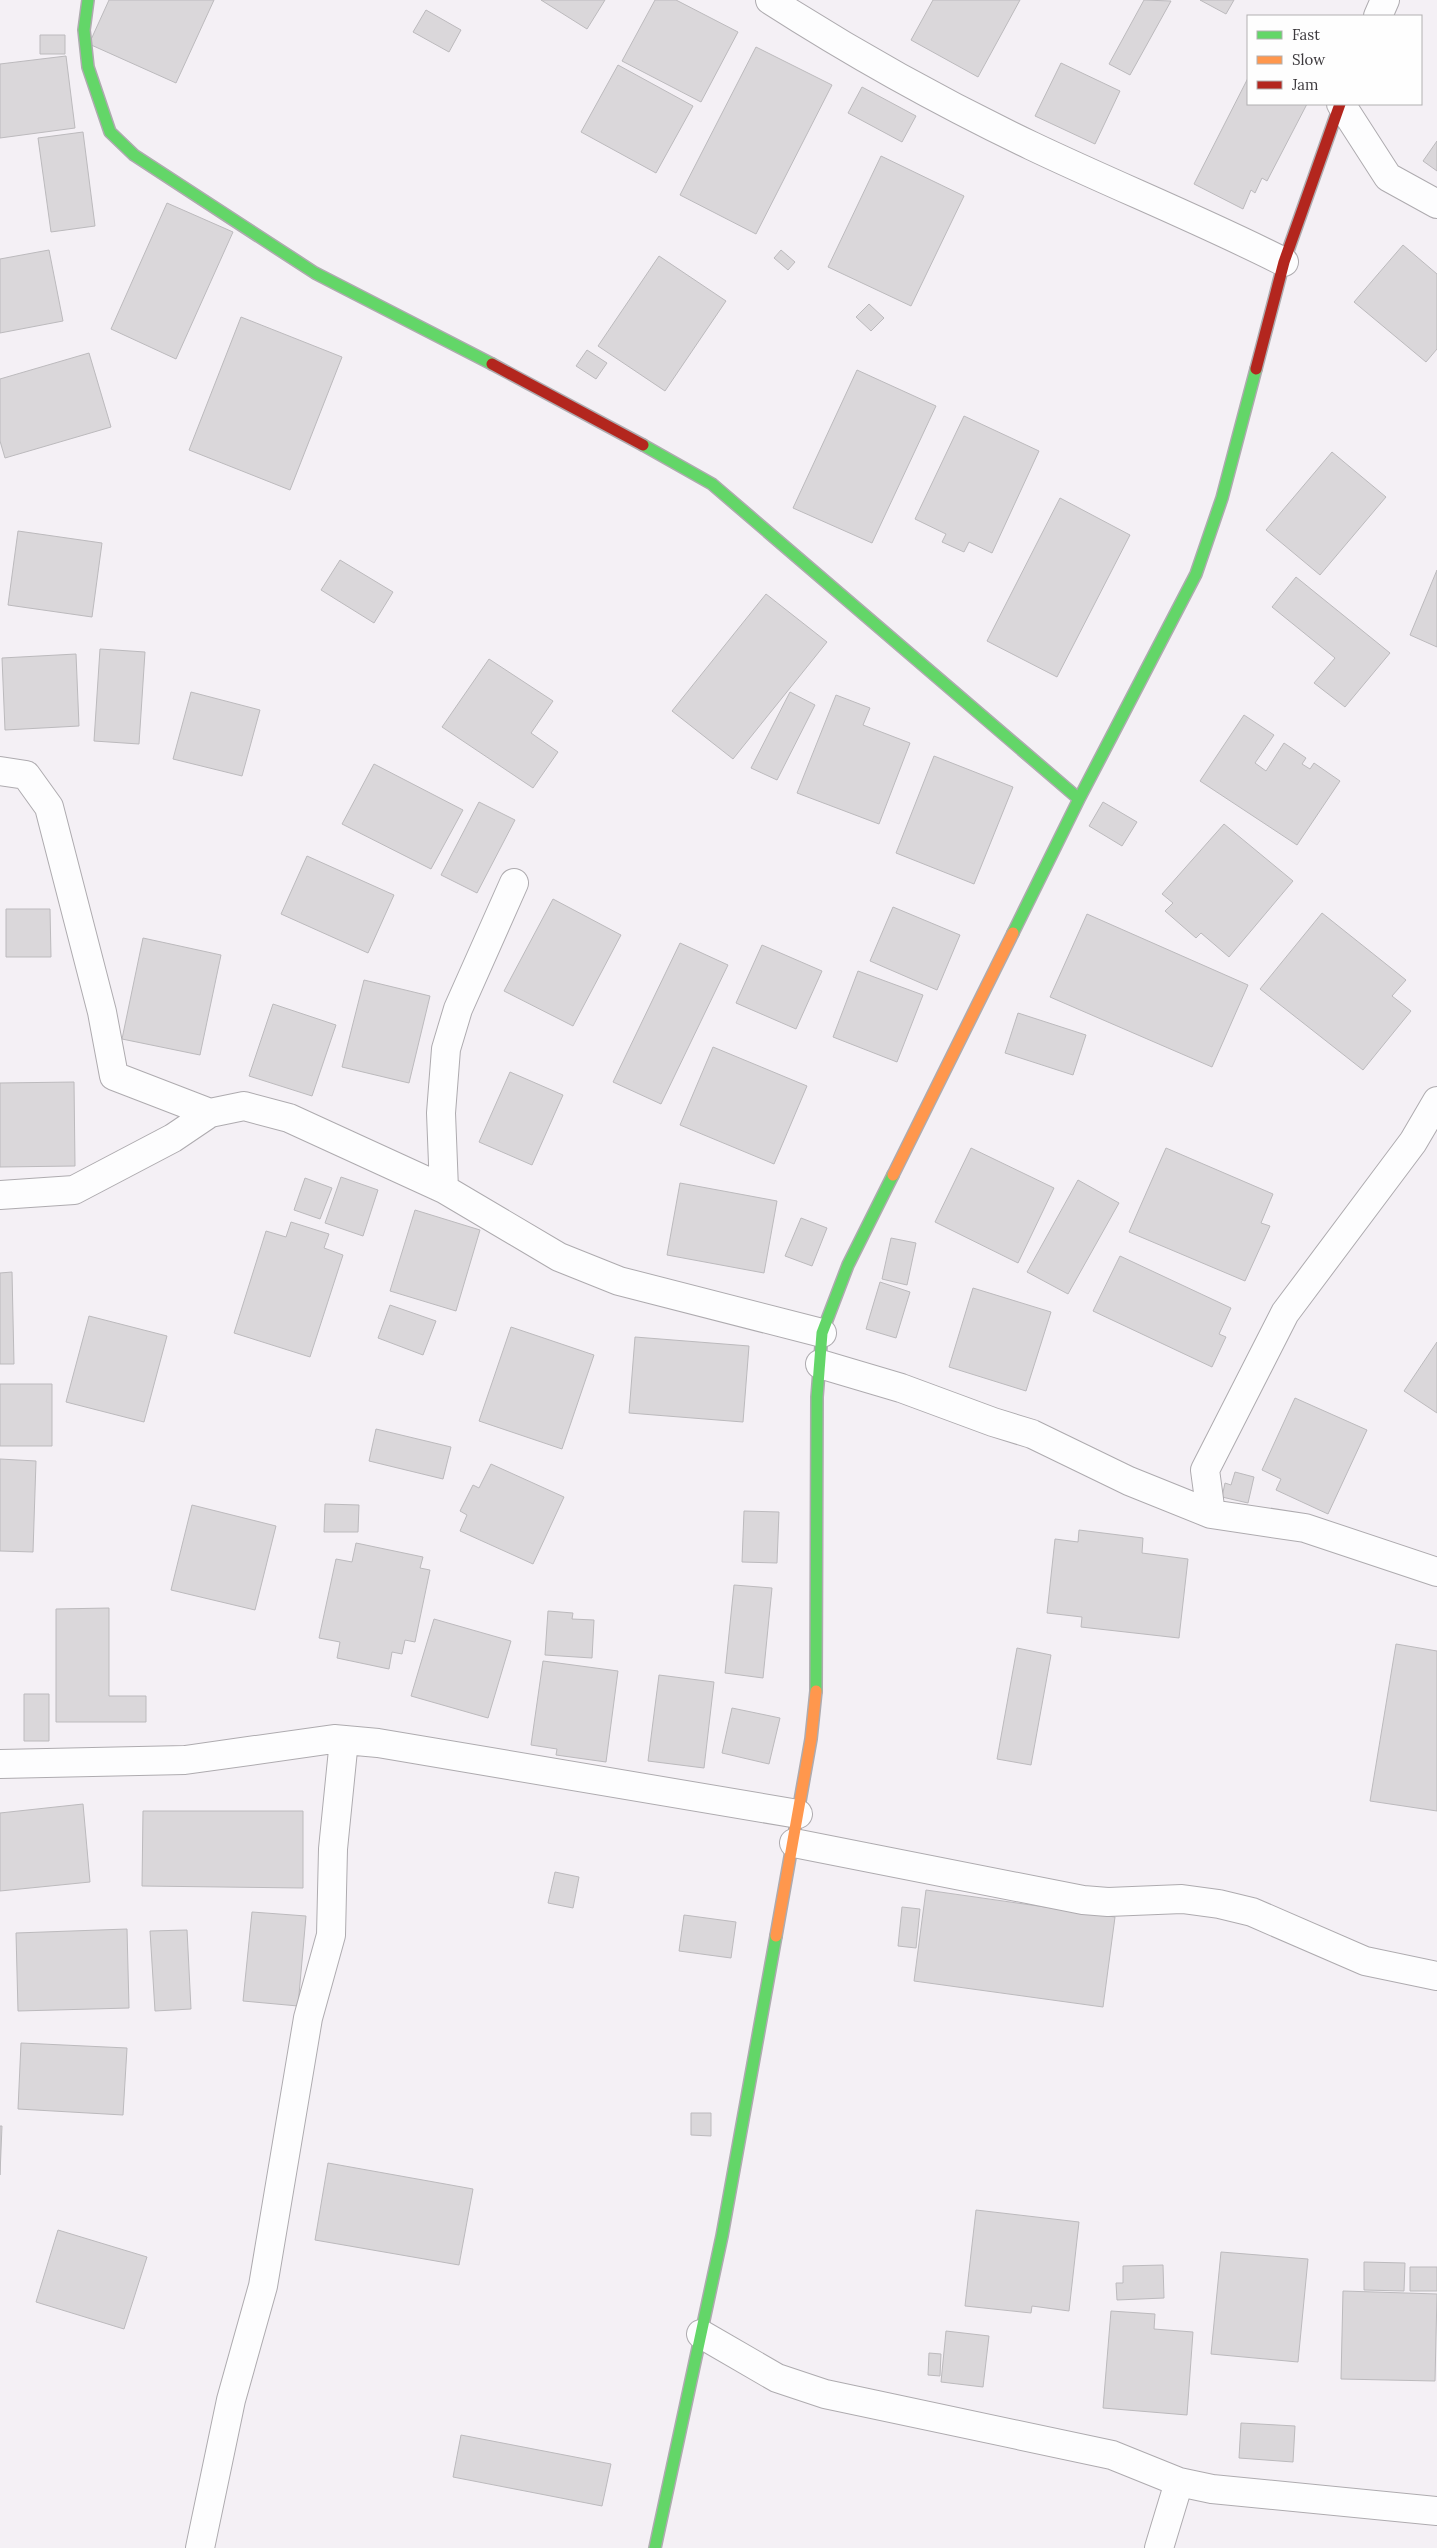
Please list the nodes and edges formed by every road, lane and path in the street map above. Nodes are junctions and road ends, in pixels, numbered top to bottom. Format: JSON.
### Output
{"nodes":[{"id":1,"x":88,"y":0,"type":"edge"},
{"id":2,"x":770,"y":0,"type":"edge"},
{"id":3,"x":1385,"y":0,"type":"edge"},
{"id":4,"x":1378,"y":15,"type":"edge"},
{"id":5,"x":1341,"y":105,"type":"edge"},
{"id":6,"x":1342,"y":105,"type":"edge"},
{"id":7,"x":1437,"y":204,"type":"edge"},
{"id":8,"x":1284,"y":262,"type":"junction"},
{"id":9,"x":0,"y":771,"type":"edge"},
{"id":10,"x":1078,"y":799,"type":"junction"},
{"id":11,"x":514,"y":883,"type":"dead end"},
{"id":12,"x":1437,"y":1101,"type":"edge"},
{"id":13,"x":210,"y":1113,"type":"junction"},
{"id":14,"x":444,"y":1189,"type":"junction"},
{"id":15,"x":0,"y":1195,"type":"edge"},
{"id":16,"x":822,"y":1333,"type":"junction"},
{"id":17,"x":820,"y":1364,"type":"junction"},
{"id":18,"x":1211,"y":1514,"type":"junction"},
{"id":19,"x":1437,"y":1572,"type":"edge"},
{"id":20,"x":344,"y":1740,"type":"junction"},
{"id":21,"x":0,"y":1764,"type":"edge"},
{"id":22,"x":798,"y":1814,"type":"junction"},
{"id":23,"x":794,"y":1843,"type":"junction"},
{"id":24,"x":1437,"y":1976,"type":"edge"},
{"id":25,"x":701,"y":2334,"type":"junction"},
{"id":26,"x":1179,"y":2482,"type":"junction"},
{"id":27,"x":1437,"y":2511,"type":"edge"},
{"id":28,"x":200,"y":2548,"type":"edge"},
{"id":29,"x":655,"y":2548,"type":"edge"},
{"id":30,"x":1159,"y":2548,"type":"edge"}],
"edges":[{"from":1,"to":10,"type":"street"},
{"from":2,"to":8,"type":"street"},
{"from":3,"to":4,"type":"street"},
{"from":5,"to":8,"type":"street"},
{"from":6,"to":7,"type":"street"},
{"from":8,"to":10,"type":"street"},
{"from":9,"to":13,"type":"street"},
{"from":10,"to":16,"type":"street"},
{"from":11,"to":14,"type":"street"},
{"from":12,"to":18,"type":"street"},
{"from":13,"to":14,"type":"street"},
{"from":13,"to":15,"type":"street"},
{"from":14,"to":16,"type":"street"},
{"from":16,"to":17,"type":"street"},
{"from":17,"to":18,"type":"street"},
{"from":17,"to":22,"type":"street"},
{"from":18,"to":19,"type":"street"},
{"from":20,"to":21,"type":"street"},
{"from":20,"to":22,"type":"street"},
{"from":20,"to":28,"type":"street"},
{"from":22,"to":23,"type":"street"},
{"from":23,"to":24,"type":"street"},
{"from":23,"to":25,"type":"street"},
{"from":25,"to":26,"type":"street"},
{"from":25,"to":29,"type":"street"},
{"from":26,"to":27,"type":"street"},
{"from":26,"to":30,"type":"street"}]}
